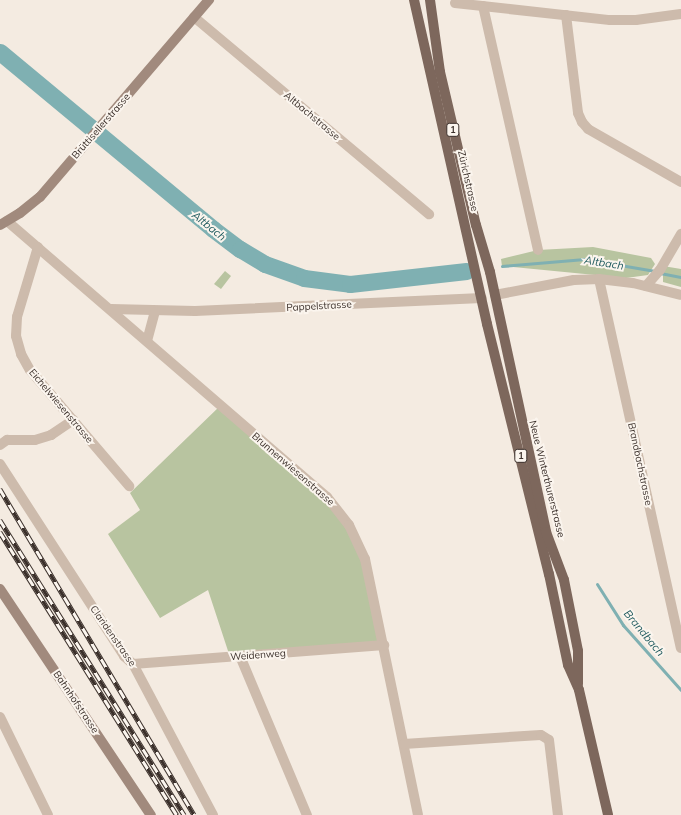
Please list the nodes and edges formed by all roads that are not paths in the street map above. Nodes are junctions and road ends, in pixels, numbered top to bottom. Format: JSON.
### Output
{"nodes":[{"id":1,"x":209,"y":0,"type":"edge"},
{"id":2,"x":414,"y":0,"type":"edge"},
{"id":3,"x":430,"y":0,"type":"edge"},
{"id":4,"x":455,"y":3,"type":"dead end"},
{"id":5,"x":482,"y":6,"type":"junction"},
{"id":6,"x":681,"y":14,"type":"edge"},
{"id":7,"x":566,"y":15,"type":"junction"},
{"id":8,"x":194,"y":17,"type":"junction"},
{"id":9,"x":681,"y":182,"type":"edge"},
{"id":10,"x":429,"y":214,"type":"dead end"},
{"id":11,"x":4,"y":223,"type":"edge"},
{"id":12,"x":681,"y":234,"type":"edge"},
{"id":13,"x":38,"y":247,"type":"junction"},
{"id":14,"x":538,"y":250,"type":"dead end"},
{"id":15,"x":599,"y":280,"type":"junction"},
{"id":16,"x":650,"y":283,"type":"junction"},
{"id":17,"x":681,"y":295,"type":"edge"},
{"id":18,"x":495,"y":296,"type":"junction"},
{"id":19,"x":482,"y":298,"type":"junction"},
{"id":20,"x":111,"y":309,"type":"junction"},
{"id":21,"x":155,"y":312,"type":"junction"},
{"id":22,"x":147,"y":341,"type":"junction"},
{"id":23,"x":73,"y":420,"type":"junction"},
{"id":24,"x":0,"y":445,"type":"edge"},
{"id":25,"x":0,"y":464,"type":"edge"},
{"id":26,"x":129,"y":486,"type":"dead end"},
{"id":27,"x":0,"y":589,"type":"edge"},
{"id":28,"x":384,"y":645,"type":"junction"},
{"id":29,"x":681,"y":648,"type":"edge"},
{"id":30,"x":240,"y":656,"type":"junction"},
{"id":31,"x":133,"y":664,"type":"junction"},
{"id":32,"x":578,"y":690,"type":"junction"},
{"id":33,"x":0,"y":717,"type":"edge"},
{"id":34,"x":404,"y":744,"type":"junction"},
{"id":35,"x":48,"y":815,"type":"edge"},
{"id":36,"x":151,"y":815,"type":"edge"},
{"id":37,"x":213,"y":815,"type":"edge"},
{"id":38,"x":307,"y":815,"type":"edge"},
{"id":39,"x":418,"y":815,"type":"edge"},
{"id":40,"x":558,"y":815,"type":"edge"},
{"id":41,"x":608,"y":815,"type":"edge"}],
"edges":[{"from":1,"to":8,"type":"street","name":"Brüttisellerstrasse"},
{"from":2,"to":19,"type":"main road","name":"Zürichstrasse","number":"1"},
{"from":3,"to":18,"type":"main road","name":"Zürichstrasse","number":"1"},
{"from":4,"to":5,"type":"street"},
{"from":5,"to":7,"type":"street"},
{"from":5,"to":14,"type":"street"},
{"from":6,"to":7,"type":"street"},
{"from":7,"to":9,"type":"street"},
{"from":8,"to":10,"type":"street","name":"Altbachstrasse"},
{"from":8,"to":11,"type":"street","name":"Brüttisellerstrasse"},
{"from":11,"to":13,"type":"street","name":"Brunnenwiesenstrasse"},
{"from":12,"to":16,"type":"street"},
{"from":13,"to":20,"type":"street","name":"Brunnenwiesenstrasse"},
{"from":13,"to":23,"type":"street","name":"Eichelwiesenstrasse"},
{"from":15,"to":16,"type":"street"},
{"from":15,"to":18,"type":"street"},
{"from":15,"to":29,"type":"street","name":"Brandbachstrasse"},
{"from":16,"to":17,"type":"street"},
{"from":18,"to":19,"type":"main road"},
{"from":18,"to":32,"type":"main road","name":"Neue Winterthurerstrasse","number":"1"},
{"from":19,"to":21,"type":"street","name":"Pappelstrasse"},
{"from":19,"to":32,"type":"main road","name":"Neue Winterthurerstrasse","number":"1"},
{"from":20,"to":21,"type":"street","name":"Pappelstrasse"},
{"from":20,"to":22,"type":"street","name":"Brunnenwiesenstrasse"},
{"from":21,"to":22,"type":"street"},
{"from":22,"to":28,"type":"street","name":"Brunnenwiesenstrasse"},
{"from":23,"to":24,"type":"street"},
{"from":23,"to":26,"type":"street","name":"Eichelwiesenstrasse"},
{"from":25,"to":31,"type":"street","name":"Claridenstrasse"},
{"from":27,"to":36,"type":"street","name":"Bahnhofstrasse"},
{"from":28,"to":30,"type":"street","name":"Weidenweg"},
{"from":28,"to":34,"type":"street","name":"Brunnenwiesenstrasse"},
{"from":30,"to":31,"type":"street","name":"Weidenweg"},
{"from":30,"to":38,"type":"street"},
{"from":31,"to":37,"type":"street","name":"Claridenstrasse"},
{"from":32,"to":41,"type":"main road","name":"Neue Winterthurerstrasse","number":"1"},
{"from":33,"to":35,"type":"street"},
{"from":34,"to":39,"type":"street","name":"Brunnenwiesenstrasse"},
{"from":34,"to":40,"type":"street"}]}
